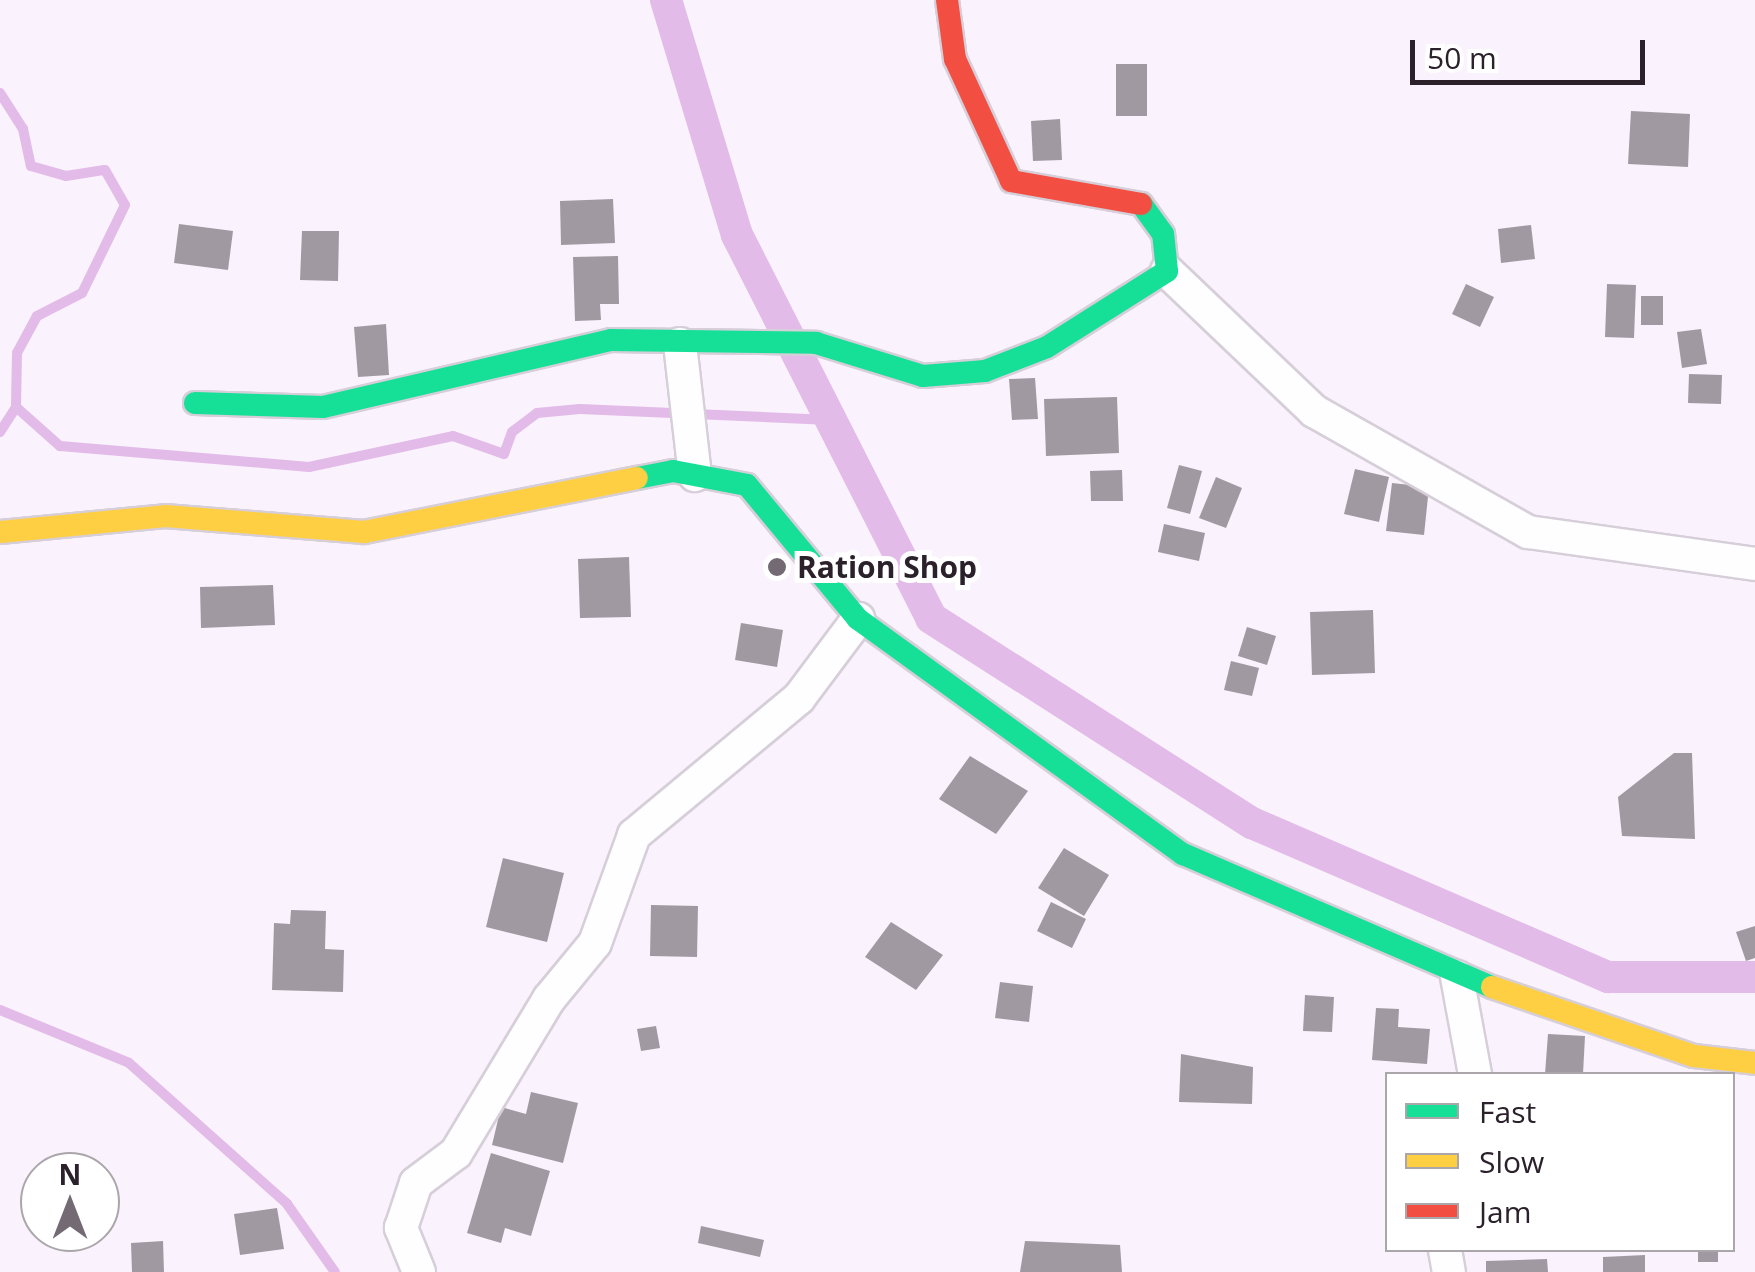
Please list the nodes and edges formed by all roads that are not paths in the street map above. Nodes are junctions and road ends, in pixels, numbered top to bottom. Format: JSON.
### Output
{"nodes":[{"id":1,"x":948,"y":0,"type":"edge"},
{"id":2,"x":1167,"y":271,"type":"junction"},
{"id":3,"x":680,"y":344,"type":"junction"},
{"id":4,"x":195,"y":403,"type":"dead end"},
{"id":5,"x":695,"y":475,"type":"junction"},
{"id":6,"x":1,"y":532,"type":"edge"},
{"id":7,"x":1755,"y":564,"type":"edge"},
{"id":8,"x":858,"y":619,"type":"junction"},
{"id":9,"x":1457,"y":976,"type":"junction"},
{"id":10,"x":1755,"y":1063,"type":"edge"},
{"id":11,"x":1475,"y":1072,"type":"edge"},
{"id":12,"x":419,"y":1272,"type":"edge"}],
"edges":[{"from":1,"to":2,"type":"main road"},
{"from":2,"to":3,"type":"main road"},
{"from":2,"to":7,"type":"street"},
{"from":3,"to":4,"type":"main road"},
{"from":3,"to":5,"type":"street"},
{"from":5,"to":6,"type":"main road"},
{"from":5,"to":8,"type":"main road"},
{"from":8,"to":9,"type":"main road"},
{"from":8,"to":12,"type":"street"},
{"from":9,"to":10,"type":"main road"},
{"from":9,"to":11,"type":"street"}]}
